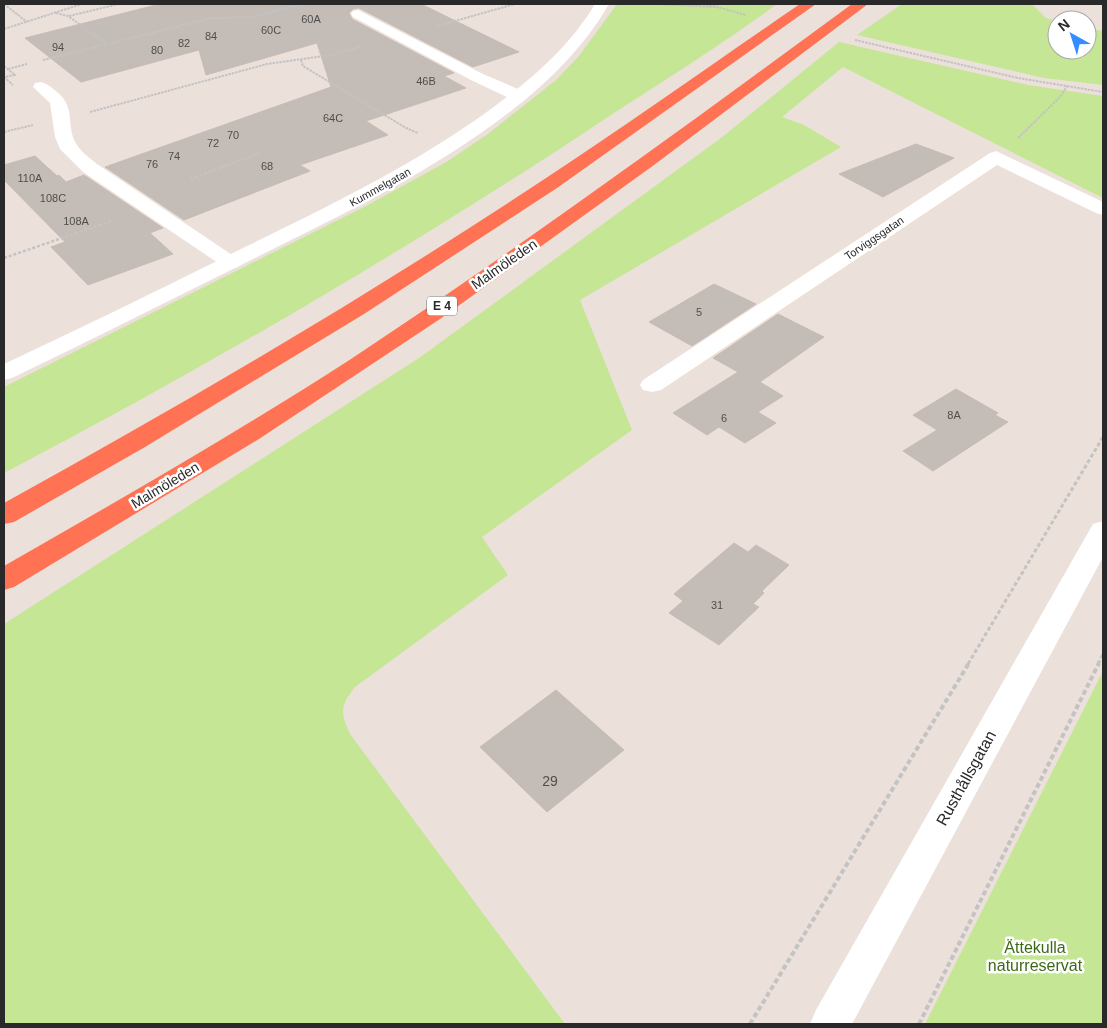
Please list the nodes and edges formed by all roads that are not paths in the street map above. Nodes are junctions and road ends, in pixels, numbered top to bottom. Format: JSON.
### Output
{"nodes":[{"id":1,"x":601,"y":4,"type":"edge"},
{"id":2,"x":809,"y":4,"type":"edge"},
{"id":3,"x":861,"y":4,"type":"edge"},
{"id":4,"x":358,"y":14,"type":"dead end"},
{"id":5,"x":41,"y":87,"type":"dead end"},
{"id":6,"x":519,"y":96,"type":"junction"},
{"id":7,"x":1103,"y":210,"type":"edge"},
{"id":8,"x":231,"y":263,"type":"junction"},
{"id":9,"x":4,"y":372,"type":"edge"},
{"id":10,"x":652,"y":385,"type":"dead end"},
{"id":11,"x":4,"y":515,"type":"edge"},
{"id":12,"x":1103,"y":531,"type":"edge"},
{"id":13,"x":4,"y":579,"type":"edge"},
{"id":14,"x":830,"y":1024,"type":"edge"}],
"edges":[{"from":1,"to":6,"type":"street","name":"Kummelgatan"},
{"from":2,"to":11,"type":"highway"},
{"from":3,"to":13,"type":"highway","name":"Malmöleden","number":"E 4"},
{"from":4,"to":6,"type":"street"},
{"from":5,"to":8,"type":"street"},
{"from":6,"to":8,"type":"street","name":"Kummelgatan"},
{"from":7,"to":10,"type":"street","name":"Torviggsgatan"},
{"from":8,"to":9,"type":"street","name":"Kummelgatan"},
{"from":12,"to":14,"type":"street","name":"Rusthållsgatan"}]}
